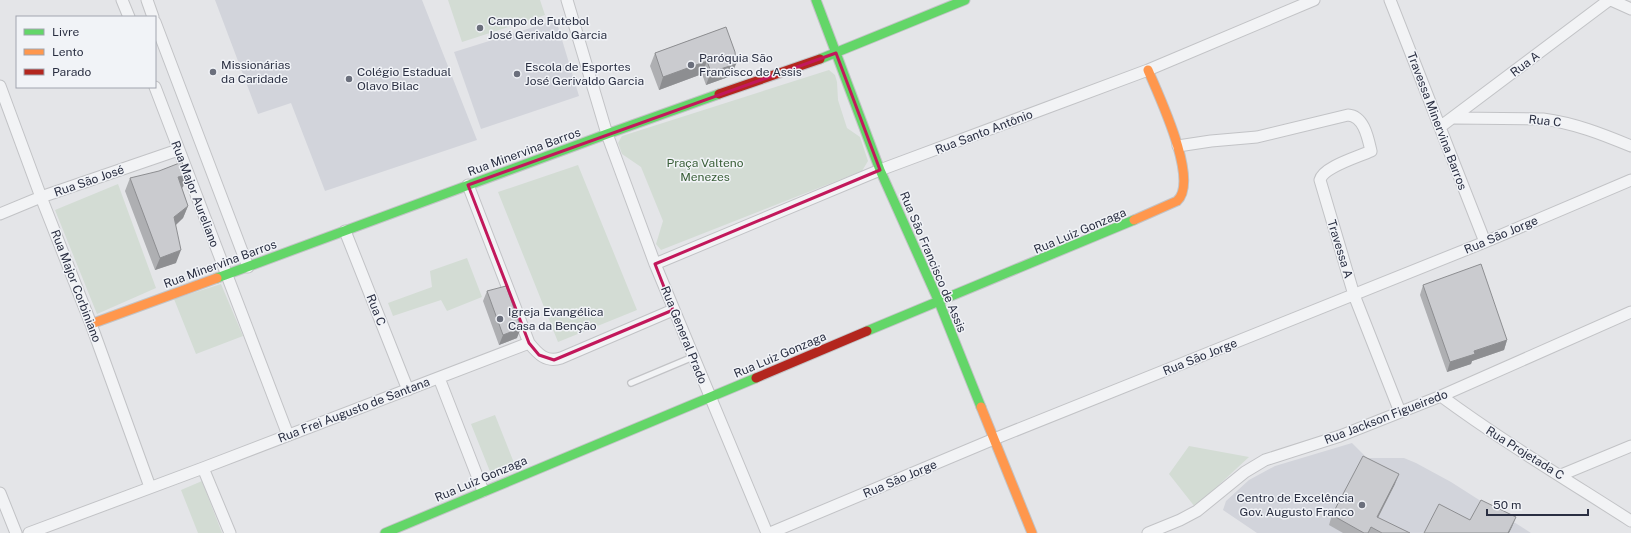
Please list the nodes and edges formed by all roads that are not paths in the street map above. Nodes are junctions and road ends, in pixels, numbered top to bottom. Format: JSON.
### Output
{"nodes":[{"id":1,"x":122,"y":0,"type":"edge"},
{"id":2,"x":147,"y":0,"type":"edge"},
{"id":3,"x":567,"y":0,"type":"edge"},
{"id":4,"x":816,"y":0,"type":"edge"},
{"id":5,"x":965,"y":0,"type":"edge"},
{"id":6,"x":1314,"y":0,"type":"edge"},
{"id":7,"x":1390,"y":0,"type":"edge"},
{"id":8,"x":1610,"y":0,"type":"edge"},
{"id":9,"x":1631,"y":9,"type":"edge"},
{"id":10,"x":129,"y":16,"type":"edge"},
{"id":11,"x":153,"y":16,"type":"edge"},
{"id":12,"x":156,"y":25,"type":"edge"},
{"id":13,"x":836,"y":53,"type":"junction"},
{"id":14,"x":1148,"y":70,"type":"junction"},
{"id":15,"x":0,"y":86,"type":"edge"},
{"id":16,"x":155,"y":88,"type":"edge"},
{"id":17,"x":1454,"y":118,"type":"junction"},
{"id":18,"x":1440,"y":127,"type":"junction"},
{"id":19,"x":608,"y":134,"type":"junction"},
{"id":20,"x":1178,"y":146,"type":"junction"},
{"id":21,"x":1631,"y":146,"type":"edge"},
{"id":22,"x":178,"y":150,"type":"junction"},
{"id":23,"x":880,"y":170,"type":"junction"},
{"id":24,"x":1631,"y":180,"type":"edge"},
{"id":25,"x":468,"y":185,"type":"junction"},
{"id":26,"x":41,"y":197,"type":"junction"},
{"id":27,"x":0,"y":214,"type":"edge"},
{"id":28,"x":345,"y":231,"type":"junction"},
{"id":29,"x":1485,"y":242,"type":"junction"},
{"id":30,"x":655,"y":264,"type":"junction"},
{"id":31,"x":248,"y":267,"type":"junction"},
{"id":32,"x":226,"y":275,"type":"junction"},
{"id":33,"x":1354,"y":295,"type":"junction"},
{"id":34,"x":939,"y":302,"type":"junction"},
{"id":35,"x":673,"y":310,"type":"junction"},
{"id":36,"x":1631,"y":312,"type":"edge"},
{"id":37,"x":92,"y":324,"type":"junction"},
{"id":38,"x":529,"y":343,"type":"junction"},
{"id":39,"x":693,"y":357,"type":"junction"},
{"id":40,"x":439,"y":378,"type":"junction"},
{"id":41,"x":631,"y":383,"type":"dead end"},
{"id":42,"x":408,"y":390,"type":"junction"},
{"id":43,"x":1441,"y":396,"type":"junction"},
{"id":44,"x":710,"y":397,"type":"junction"},
{"id":45,"x":1400,"y":412,"type":"junction"},
{"id":46,"x":288,"y":435,"type":"junction"},
{"id":47,"x":994,"y":439,"type":"junction"},
{"id":48,"x":1631,"y":446,"type":"edge"},
{"id":49,"x":203,"y":468,"type":"junction"},
{"id":50,"x":1561,"y":475,"type":"junction"},
{"id":51,"x":150,"y":488,"type":"junction"},
{"id":52,"x":483,"y":491,"type":"junction"},
{"id":53,"x":0,"y":493,"type":"edge"},
{"id":54,"x":1631,"y":521,"type":"edge"},
{"id":55,"x":16,"y":533,"type":"edge"},
{"id":56,"x":29,"y":533,"type":"edge"},
{"id":57,"x":230,"y":533,"type":"edge"},
{"id":58,"x":385,"y":533,"type":"edge"},
{"id":59,"x":767,"y":533,"type":"edge"},
{"id":60,"x":770,"y":533,"type":"edge"},
{"id":61,"x":1032,"y":533,"type":"edge"},
{"id":62,"x":1148,"y":533,"type":"edge"}],
"edges":[{"from":1,"to":10,"type":"street"},
{"from":2,"to":11,"type":"street"},
{"from":3,"to":19,"type":"street","name":"Rua General Prado"},
{"from":4,"to":13,"type":"street","name":"Rua São Francisco de Assis"},
{"from":5,"to":13,"type":"street","name":"Rua Minervina Barros"},
{"from":6,"to":14,"type":"street","name":"Rua Santo Antônio"},
{"from":7,"to":18,"type":"street","name":"Travessa Minervina Barros"},
{"from":8,"to":9,"type":"street"},
{"from":8,"to":17,"type":"street","name":"Rua A"},
{"from":12,"to":31,"type":"street","name":"Rua Major Aureliano"},
{"from":13,"to":19,"type":"street","name":"Rua Minervina Barros"},
{"from":13,"to":23,"type":"street","name":"Rua São Francisco de Assis"},
{"from":14,"to":20,"type":"street"},
{"from":14,"to":23,"type":"street","name":"Rua Santo Antônio"},
{"from":15,"to":26,"type":"street","name":"Rua Major Corbiniano"},
{"from":16,"to":22,"type":"street","name":"Rua Major Aureliano"},
{"from":17,"to":18,"type":"street","name":"Rua A"},
{"from":17,"to":21,"type":"street","name":"Rua C"},
{"from":18,"to":29,"type":"street","name":"Travessa Minervina Barros"},
{"from":19,"to":25,"type":"street","name":"Rua Minervina Barros"},
{"from":19,"to":30,"type":"street","name":"Rua General Prado"},
{"from":20,"to":33,"type":"street","name":"Travessa A"},
{"from":20,"to":34,"type":"street","name":"Rua Luiz Gonzaga"},
{"from":22,"to":26,"type":"street","name":"Rua São José"},
{"from":22,"to":32,"type":"street","name":"Rua Major Aureliano"},
{"from":23,"to":30,"type":"street","name":"Rua Santo Antônio"},
{"from":23,"to":34,"type":"street","name":"Rua São Francisco de Assis"},
{"from":24,"to":29,"type":"street","name":"Rua São Jorge"},
{"from":25,"to":28,"type":"street","name":"Rua Minervina Barros"},
{"from":25,"to":38,"type":"street"},
{"from":26,"to":27,"type":"street","name":"Rua São José"},
{"from":26,"to":37,"type":"street","name":"Rua Major Corbiniano"},
{"from":28,"to":31,"type":"street","name":"Rua Minervina Barros"},
{"from":28,"to":42,"type":"street","name":"Rua C"},
{"from":29,"to":33,"type":"street","name":"Rua São Jorge"},
{"from":30,"to":35,"type":"street","name":"Rua General Prado"},
{"from":31,"to":32,"type":"street","name":"Rua Minervina Barros"},
{"from":32,"to":37,"type":"street","name":"Rua Minervina Barros"},
{"from":32,"to":46,"type":"street","name":"Rua Major Aureliano"},
{"from":33,"to":45,"type":"street","name":"Travessa A"},
{"from":33,"to":47,"type":"street","name":"Rua São Jorge"},
{"from":34,"to":44,"type":"street","name":"Rua Luiz Gonzaga"},
{"from":34,"to":47,"type":"street","name":"Rua São Francisco de Assis"},
{"from":35,"to":38,"type":"street"},
{"from":35,"to":39,"type":"street","name":"Rua General Prado"},
{"from":36,"to":43,"type":"street","name":"Rua Jackson Figueiredo"},
{"from":37,"to":51,"type":"street","name":"Rua Major Corbiniano"},
{"from":38,"to":40,"type":"street","name":"Rua Frei Augusto de Santana"},
{"from":39,"to":41,"type":"lane"},
{"from":39,"to":44,"type":"street","name":"Rua General Prado"},
{"from":40,"to":42,"type":"street","name":"Rua Frei Augusto de Santana"},
{"from":40,"to":52,"type":"street"},
{"from":42,"to":46,"type":"street","name":"Rua Frei Augusto de Santana"},
{"from":43,"to":45,"type":"street","name":"Rua Jackson Figueiredo"},
{"from":43,"to":50,"type":"street","name":"Rua Projetada C"},
{"from":44,"to":52,"type":"street","name":"Rua Luiz Gonzaga"},
{"from":44,"to":59,"type":"street","name":"Rua General Prado"},
{"from":45,"to":62,"type":"street","name":"Rua Jackson Figueiredo"},
{"from":46,"to":49,"type":"street","name":"Rua Frei Augusto de Santana"},
{"from":47,"to":60,"type":"street","name":"Rua São Jorge"},
{"from":47,"to":61,"type":"street","name":"Rua São Francisco de Assis"},
{"from":48,"to":50,"type":"street"},
{"from":49,"to":51,"type":"street","name":"Rua Frei Augusto de Santana"},
{"from":49,"to":57,"type":"street"},
{"from":50,"to":54,"type":"street","name":"Rua Projetada C"},
{"from":51,"to":56,"type":"street","name":"Rua Frei Augusto de Santana"},
{"from":52,"to":58,"type":"street","name":"Rua Luiz Gonzaga"},
{"from":53,"to":55,"type":"street"}]}
